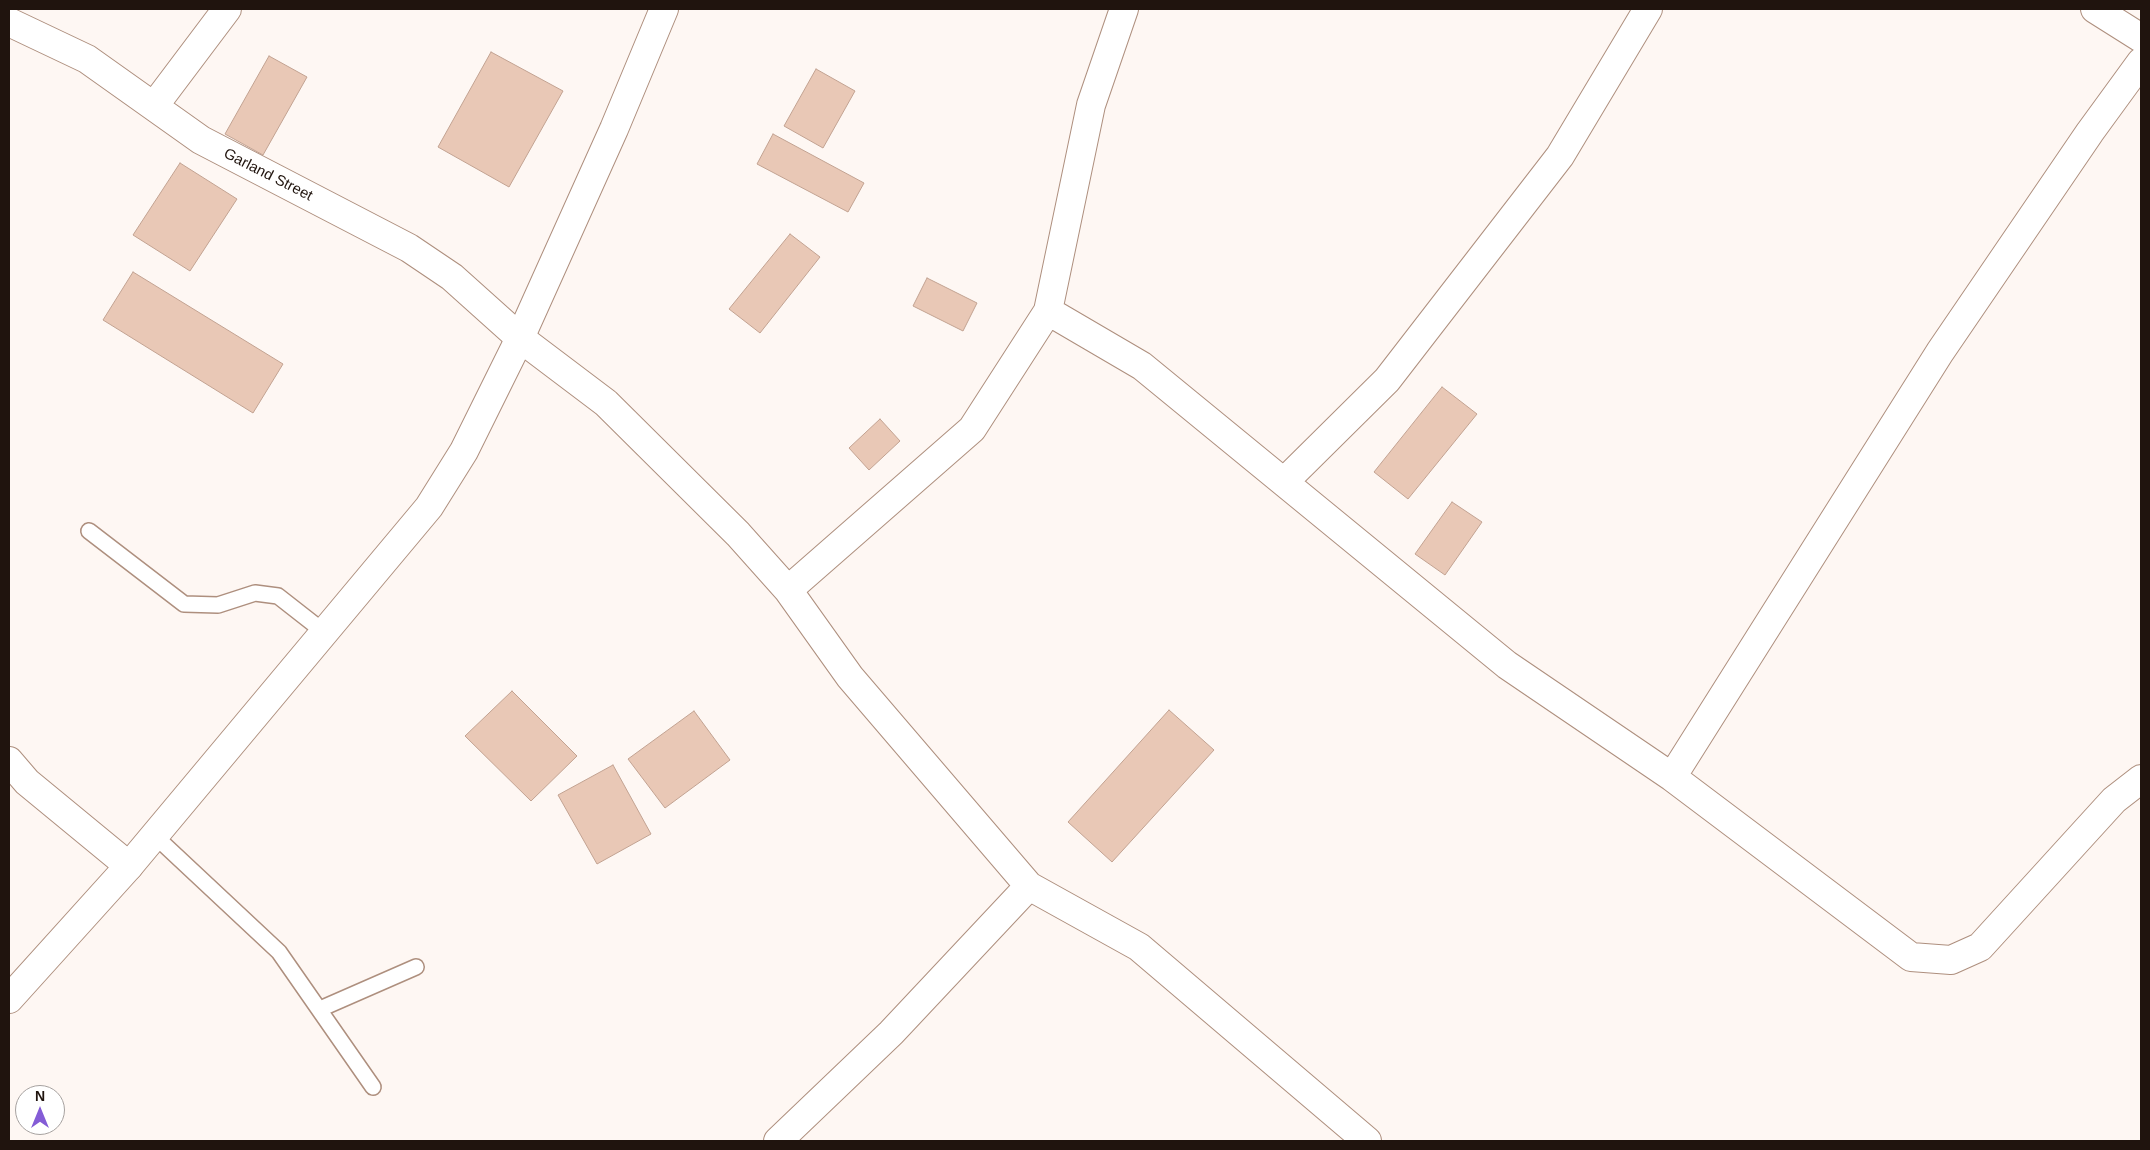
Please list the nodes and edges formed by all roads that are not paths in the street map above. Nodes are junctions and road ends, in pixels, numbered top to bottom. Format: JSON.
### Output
{"nodes":[{"id":1,"x":227,"y":9,"type":"edge"},
{"id":2,"x":664,"y":9,"type":"edge"},
{"id":3,"x":1124,"y":9,"type":"edge"},
{"id":4,"x":1648,"y":9,"type":"edge"},
{"id":5,"x":2095,"y":9,"type":"edge"},
{"id":6,"x":9,"y":22,"type":"edge"},
{"id":7,"x":2141,"y":38,"type":"edge"},
{"id":8,"x":2141,"y":62,"type":"edge"},
{"id":9,"x":154,"y":106,"type":"junction"},
{"id":10,"x":1048,"y":311,"type":"junction"},
{"id":11,"x":520,"y":338,"type":"junction"},
{"id":12,"x":1285,"y":481,"type":"junction"},
{"id":13,"x":89,"y":531,"type":"dead end"},
{"id":14,"x":788,"y":590,"type":"junction"},
{"id":15,"x":324,"y":632,"type":"junction"},
{"id":16,"x":9,"y":761,"type":"edge"},
{"id":17,"x":1672,"y":777,"type":"junction"},
{"id":18,"x":2141,"y":779,"type":"edge"},
{"id":19,"x":155,"y":836,"type":"junction"},
{"id":20,"x":129,"y":866,"type":"junction"},
{"id":21,"x":1029,"y":886,"type":"junction"},
{"id":22,"x":416,"y":967,"type":"dead end"},
{"id":23,"x":9,"y":1000,"type":"edge"},
{"id":24,"x":320,"y":1009,"type":"junction"},
{"id":25,"x":373,"y":1087,"type":"dead end"},
{"id":26,"x":778,"y":1141,"type":"edge"},
{"id":27,"x":1367,"y":1141,"type":"edge"}],
"edges":[{"from":1,"to":9,"type":"street"},
{"from":2,"to":11,"type":"street"},
{"from":3,"to":10,"type":"street"},
{"from":4,"to":12,"type":"street"},
{"from":5,"to":7,"type":"street"},
{"from":6,"to":9,"type":"street","name":"Garland Street"},
{"from":8,"to":17,"type":"street"},
{"from":9,"to":11,"type":"street","name":"Garland Street"},
{"from":10,"to":12,"type":"street"},
{"from":10,"to":14,"type":"street"},
{"from":11,"to":14,"type":"street","name":"Garland Street"},
{"from":11,"to":15,"type":"street"},
{"from":12,"to":17,"type":"street"},
{"from":13,"to":15,"type":"lane"},
{"from":14,"to":21,"type":"street","name":"Garland Street"},
{"from":15,"to":19,"type":"street"},
{"from":16,"to":20,"type":"street"},
{"from":17,"to":18,"type":"street"},
{"from":19,"to":20,"type":"street"},
{"from":19,"to":24,"type":"lane"},
{"from":20,"to":23,"type":"street"},
{"from":21,"to":26,"type":"street"},
{"from":21,"to":27,"type":"street"},
{"from":22,"to":24,"type":"lane"},
{"from":24,"to":25,"type":"lane"}]}
